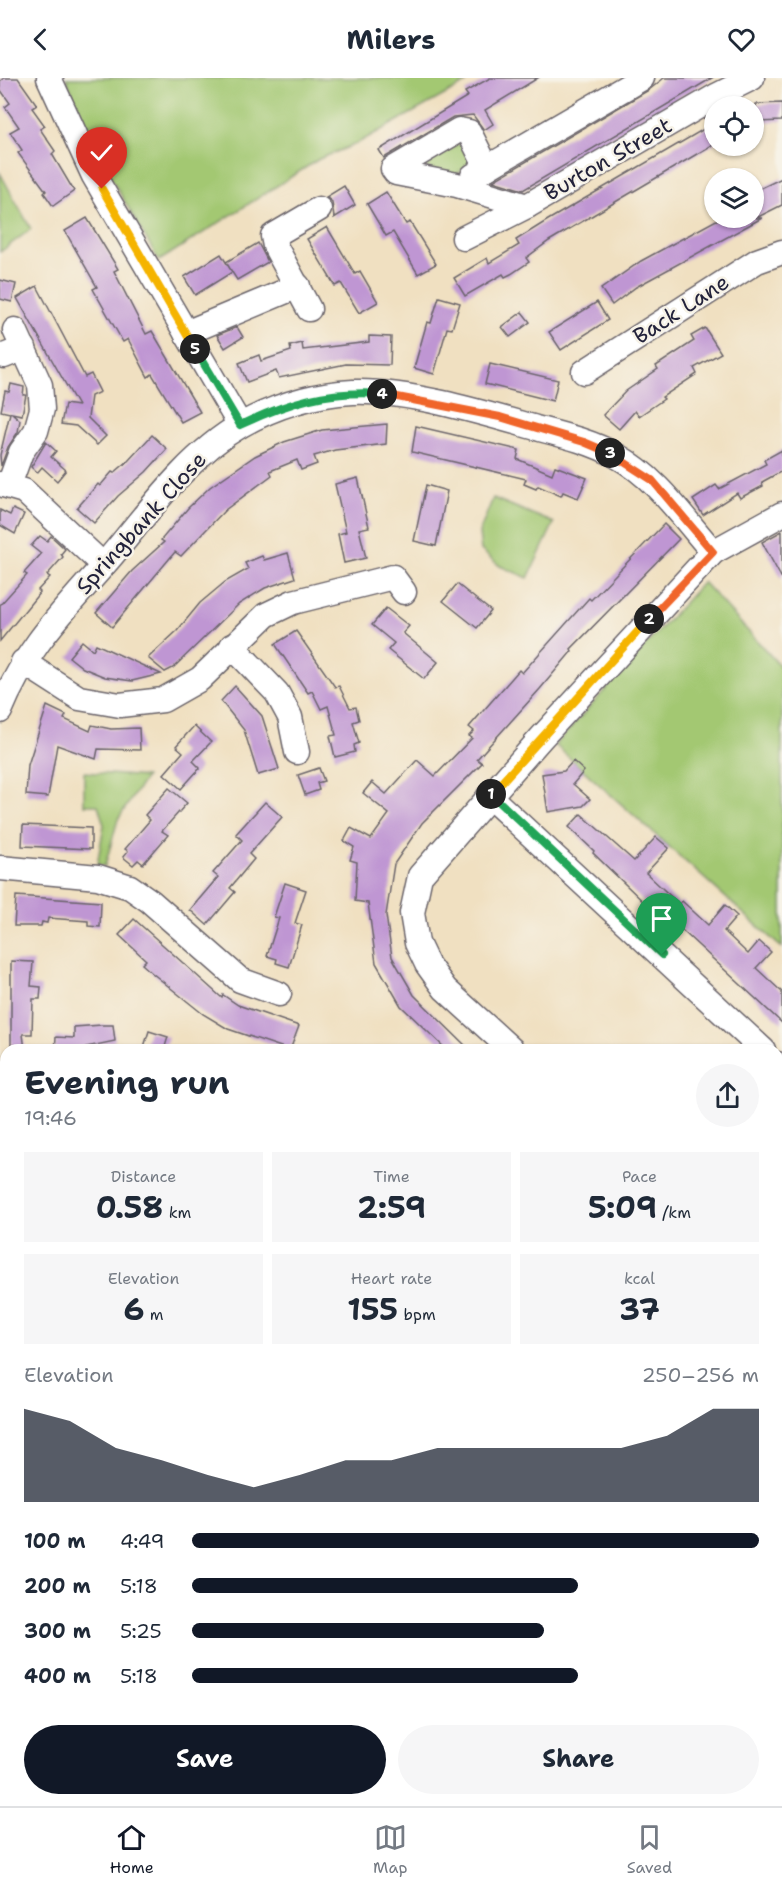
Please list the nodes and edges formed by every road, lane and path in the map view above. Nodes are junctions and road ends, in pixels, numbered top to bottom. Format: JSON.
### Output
{"nodes":[{"id":1,"x":49,"y":78,"type":"edge"},
{"id":2,"x":642,"y":78,"type":"edge"},
{"id":3,"x":752,"y":78,"type":"edge"},
{"id":4,"x":487,"y":168,"type":"junction"},
{"id":5,"x":457,"y":185,"type":"junction"},
{"id":6,"x":527,"y":206,"type":"junction"},
{"id":7,"x":319,"y":208,"type":"dead end"},
{"id":8,"x":464,"y":238,"type":"dead end"},
{"id":9,"x":782,"y":252,"type":"edge"},
{"id":10,"x":298,"y":286,"type":"junction"},
{"id":11,"x":309,"y":309,"type":"dead end"},
{"id":12,"x":186,"y":333,"type":"junction"},
{"id":13,"x":14,"y":345,"type":"dead end"},
{"id":14,"x":584,"y":372,"type":"dead end"},
{"id":15,"x":240,"y":425,"type":"junction"},
{"id":16,"x":4,"y":484,"type":"edge"},
{"id":17,"x":782,"y":514,"type":"edge"},
{"id":18,"x":713,"y":552,"type":"junction"},
{"id":19,"x":103,"y":565,"type":"junction"},
{"id":20,"x":398,"y":576,"type":"dead end"},
{"id":21,"x":232,"y":646,"type":"junction"},
{"id":22,"x":23,"y":662,"type":"junction"},
{"id":23,"x":0,"y":711,"type":"edge"},
{"id":24,"x":302,"y":741,"type":"dead end"},
{"id":25,"x":489,"y":796,"type":"junction"},
{"id":26,"x":0,"y":868,"type":"edge"},
{"id":27,"x":279,"y":994,"type":"dead end"},
{"id":28,"x":505,"y":1044,"type":"edge"},
{"id":29,"x":757,"y":1044,"type":"edge"}],
"edges":[{"from":1,"to":12,"type":"street"},
{"from":2,"to":4,"type":"street"},
{"from":3,"to":6,"type":"street","name":"Burton Street"},
{"from":4,"to":5,"type":"street"},
{"from":4,"to":5,"type":"street"},
{"from":5,"to":6,"type":"street"},
{"from":6,"to":8,"type":"street","name":"Burton Street"},
{"from":7,"to":10,"type":"street"},
{"from":9,"to":14,"type":"street","name":"Back Lane"},
{"from":10,"to":11,"type":"street"},
{"from":10,"to":12,"type":"street"},
{"from":12,"to":15,"type":"street"},
{"from":13,"to":16,"type":"street"},
{"from":15,"to":18,"type":"street","name":"Springbank Close"},
{"from":15,"to":19,"type":"street","name":"Springbank Close"},
{"from":16,"to":19,"type":"street"},
{"from":17,"to":18,"type":"street"},
{"from":18,"to":25,"type":"street"},
{"from":19,"to":22,"type":"street","name":"Springbank Close"},
{"from":20,"to":21,"type":"street"},
{"from":21,"to":22,"type":"street"},
{"from":21,"to":24,"type":"street"},
{"from":22,"to":23,"type":"street","name":"Springbank Close"},
{"from":25,"to":28,"type":"street"},
{"from":25,"to":29,"type":"street"},
{"from":26,"to":27,"type":"street"}]}
